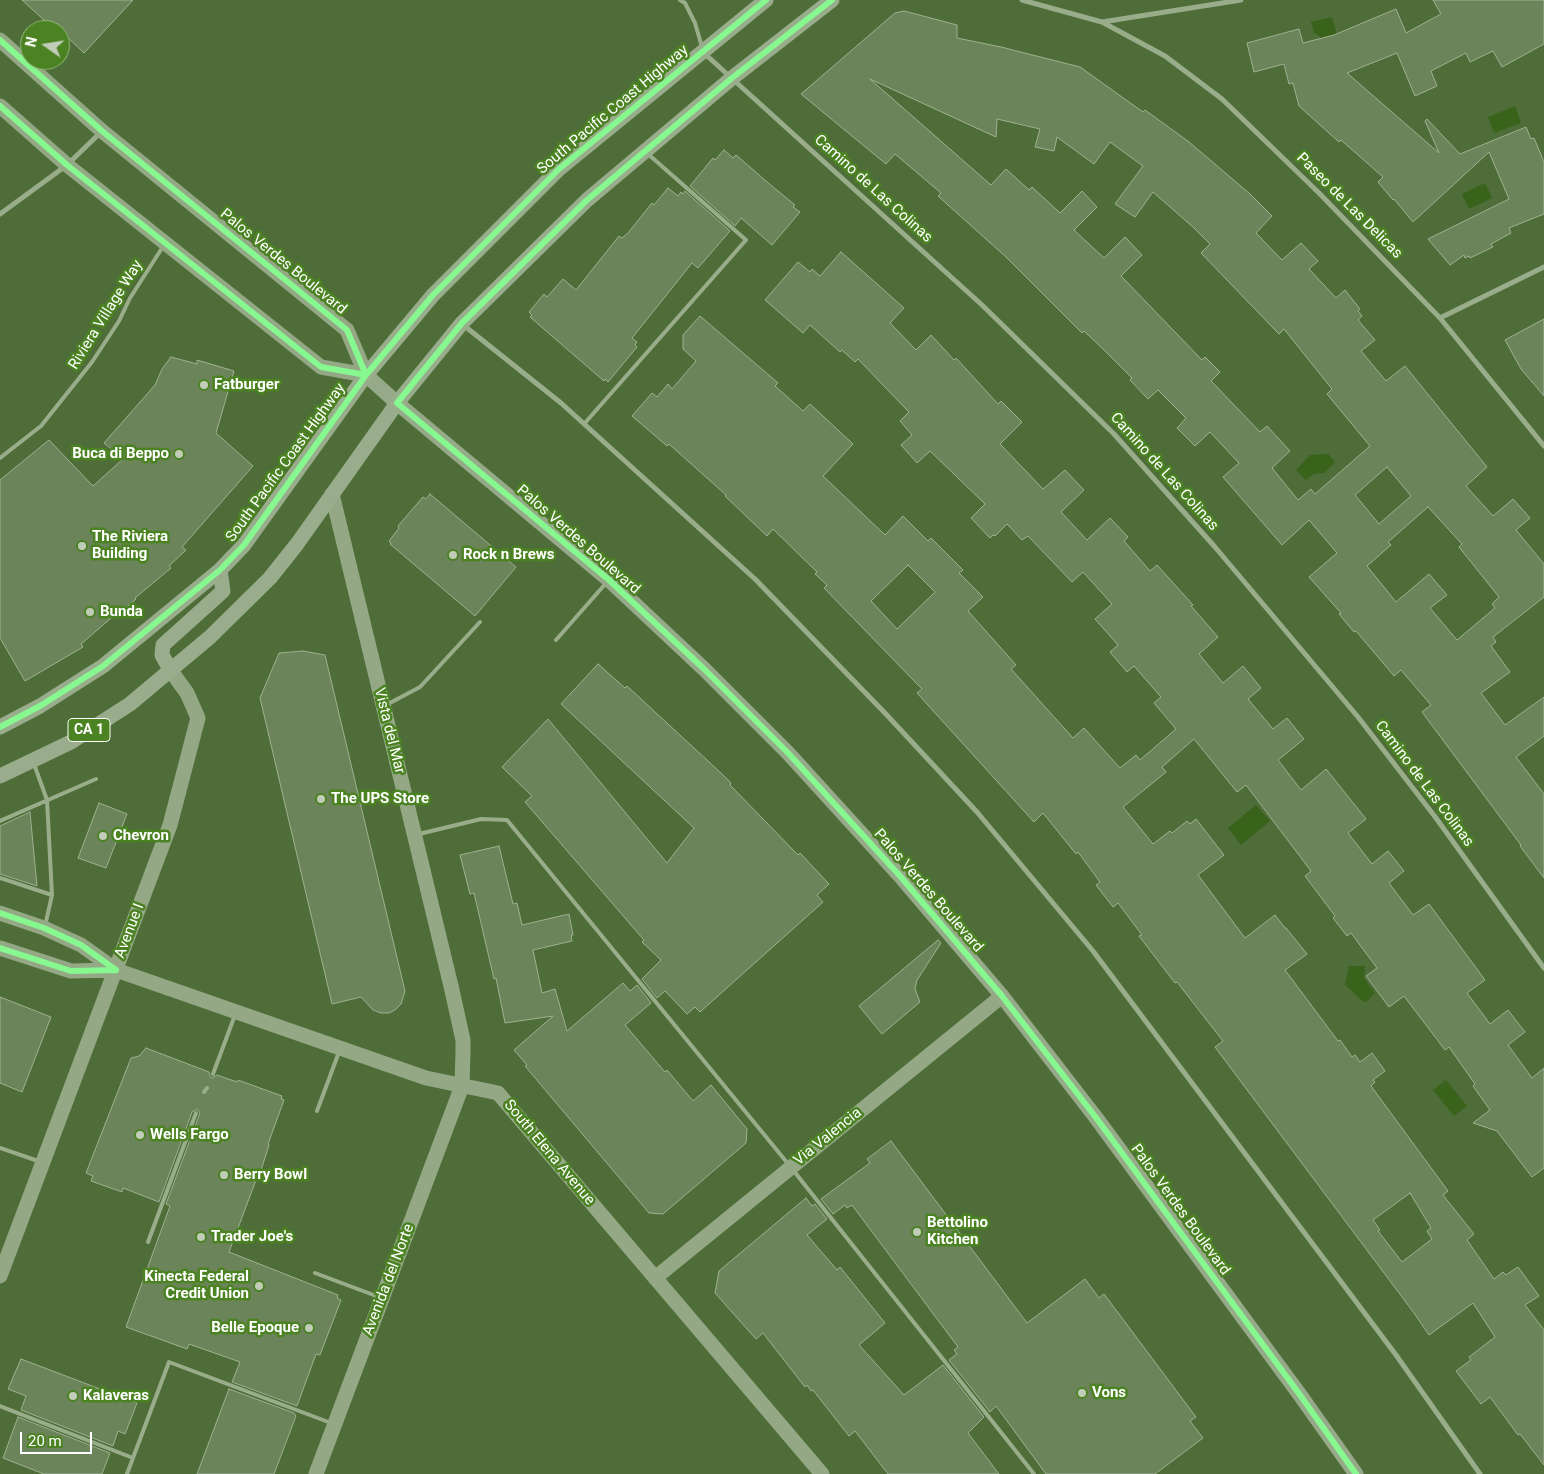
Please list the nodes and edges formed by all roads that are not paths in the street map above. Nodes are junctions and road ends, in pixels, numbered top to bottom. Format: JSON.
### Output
{"nodes":[{"id":1,"x":680,"y":0,"type":"edge"},
{"id":2,"x":766,"y":0,"type":"edge"},
{"id":3,"x":832,"y":0,"type":"edge"},
{"id":4,"x":1022,"y":0,"type":"edge"},
{"id":5,"x":1241,"y":0,"type":"edge"},
{"id":6,"x":1102,"y":22,"type":"junction"},
{"id":7,"x":0,"y":40,"type":"edge"},
{"id":8,"x":703,"y":52,"type":"junction"},
{"id":9,"x":732,"y":78,"type":"junction"},
{"id":10,"x":0,"y":106,"type":"edge"},
{"id":11,"x":102,"y":131,"type":"junction"},
{"id":12,"x":645,"y":151,"type":"junction"},
{"id":13,"x":67,"y":165,"type":"junction"},
{"id":14,"x":0,"y":214,"type":"edge"},
{"id":15,"x":165,"y":243,"type":"junction"},
{"id":16,"x":1544,"y":266,"type":"edge"},
{"id":17,"x":1440,"y":318,"type":"junction"},
{"id":18,"x":462,"y":324,"type":"junction"},
{"id":19,"x":366,"y":375,"type":"junction"},
{"id":20,"x":396,"y":403,"type":"junction"},
{"id":21,"x":584,"y":424,"type":"junction"},
{"id":22,"x":1544,"y":446,"type":"edge"},
{"id":23,"x":0,"y":458,"type":"edge"},
{"id":24,"x":332,"y":494,"type":"junction"},
{"id":25,"x":220,"y":570,"type":"junction"},
{"id":26,"x":609,"y":580,"type":"junction"},
{"id":27,"x":480,"y":622,"type":"dead end"},
{"id":28,"x":556,"y":640,"type":"dead end"},
{"id":29,"x":171,"y":671,"type":"junction"},
{"id":30,"x":384,"y":706,"type":"junction"},
{"id":31,"x":0,"y":727,"type":"edge"},
{"id":32,"x":33,"y":760,"type":"junction"},
{"id":33,"x":0,"y":776,"type":"edge"},
{"id":34,"x":96,"y":779,"type":"dead end"},
{"id":35,"x":47,"y":800,"type":"junction"},
{"id":36,"x":0,"y":821,"type":"edge"},
{"id":37,"x":414,"y":835,"type":"junction"},
{"id":38,"x":0,"y":878,"type":"edge"},
{"id":39,"x":52,"y":895,"type":"junction"},
{"id":40,"x":0,"y":913,"type":"edge"},
{"id":41,"x":44,"y":928,"type":"junction"},
{"id":42,"x":0,"y":948,"type":"edge"},
{"id":43,"x":1544,"y":968,"type":"edge"},
{"id":44,"x":116,"y":970,"type":"junction"},
{"id":45,"x":1002,"y":996,"type":"junction"},
{"id":46,"x":236,"y":1012,"type":"junction"},
{"id":47,"x":341,"y":1048,"type":"junction"},
{"id":48,"x":213,"y":1074,"type":"dead end"},
{"id":49,"x":462,"y":1086,"type":"junction"},
{"id":50,"x":207,"y":1088,"type":"dead end"},
{"id":51,"x":204,"y":1092,"type":"dead end"},
{"id":52,"x":317,"y":1110,"type":"dead end"},
{"id":53,"x":196,"y":1113,"type":"dead end"},
{"id":54,"x":0,"y":1148,"type":"edge"},
{"id":55,"x":43,"y":1163,"type":"junction"},
{"id":56,"x":791,"y":1167,"type":"junction"},
{"id":57,"x":148,"y":1242,"type":"dead end"},
{"id":58,"x":315,"y":1273,"type":"dead end"},
{"id":59,"x":0,"y":1276,"type":"edge"},
{"id":60,"x":655,"y":1278,"type":"junction"},
{"id":61,"x":383,"y":1298,"type":"junction"},
{"id":62,"x":0,"y":1406,"type":"edge"},
{"id":63,"x":335,"y":1424,"type":"junction"},
{"id":64,"x":133,"y":1458,"type":"junction"},
{"id":65,"x":127,"y":1474,"type":"edge"},
{"id":66,"x":316,"y":1474,"type":"edge"},
{"id":67,"x":822,"y":1474,"type":"edge"},
{"id":68,"x":1034,"y":1474,"type":"edge"},
{"id":69,"x":1356,"y":1474,"type":"edge"},
{"id":70,"x":1480,"y":1474,"type":"edge"}],
"edges":[{"from":1,"to":8,"type":"lane"},
{"from":2,"to":8,"type":"highway","name":"South Pacific Coast Highway"},
{"from":3,"to":9,"type":"highway","number":"CA 1"},
{"from":4,"to":6,"type":"street"},
{"from":5,"to":6,"type":"street"},
{"from":6,"to":17,"type":"street","name":"Paseo de Las Delicas"},
{"from":7,"to":11,"type":"street","name":"Palos Verdes Boulevard"},
{"from":8,"to":9,"type":"street","name":"Camino de Las Colinas"},
{"from":8,"to":19,"type":"highway","name":"South Pacific Coast Highway"},
{"from":9,"to":12,"type":"highway","number":"CA 1"},
{"from":9,"to":43,"type":"street","name":"Camino de Las Colinas"},
{"from":10,"to":13,"type":"street"},
{"from":11,"to":13,"type":"street"},
{"from":11,"to":19,"type":"street","name":"Palos Verdes Boulevard"},
{"from":12,"to":18,"type":"highway","number":"CA 1"},
{"from":12,"to":21,"type":"lane"},
{"from":13,"to":14,"type":"street"},
{"from":13,"to":15,"type":"street"},
{"from":15,"to":19,"type":"street"},
{"from":15,"to":23,"type":"lane","name":"Riviera Village Way"},
{"from":16,"to":17,"type":"street"},
{"from":17,"to":22,"type":"street","name":"Paseo de Las Delicas"},
{"from":18,"to":20,"type":"highway","number":"CA 1"},
{"from":18,"to":21,"type":"street"},
{"from":19,"to":20,"type":"main road","name":"Palos Verdes Boulevard"},
{"from":19,"to":25,"type":"highway","name":"South Pacific Coast Highway"},
{"from":20,"to":24,"type":"highway","number":"CA 1"},
{"from":20,"to":26,"type":"main road","name":"Palos Verdes Boulevard"},
{"from":21,"to":70,"type":"street"},
{"from":24,"to":29,"type":"highway","number":"CA 1"},
{"from":24,"to":30,"type":"street","name":"Vista del Mar"},
{"from":25,"to":29,"type":"highway"},
{"from":25,"to":31,"type":"highway","name":"South Pacific Coast Highway"},
{"from":26,"to":28,"type":"lane"},
{"from":26,"to":45,"type":"main road","name":"Palos Verdes Boulevard"},
{"from":27,"to":30,"type":"lane"},
{"from":29,"to":32,"type":"highway","number":"CA 1"},
{"from":29,"to":44,"type":"street","name":"Avenue I"},
{"from":30,"to":37,"type":"street","name":"Vista del Mar"},
{"from":32,"to":33,"type":"highway","number":"CA 1"},
{"from":32,"to":35,"type":"lane"},
{"from":34,"to":35,"type":"lane"},
{"from":35,"to":36,"type":"lane"},
{"from":35,"to":39,"type":"lane"},
{"from":37,"to":49,"type":"street","name":"Vista del Mar"},
{"from":37,"to":56,"type":"lane"},
{"from":38,"to":39,"type":"lane"},
{"from":39,"to":41,"type":"lane"},
{"from":40,"to":41,"type":"street","name":"South Elena Avenue"},
{"from":41,"to":44,"type":"street","name":"South Elena Avenue"},
{"from":42,"to":44,"type":"street","name":"South Elena Avenue"},
{"from":44,"to":46,"type":"street","name":"South Elena Avenue"},
{"from":44,"to":55,"type":"street","name":"Avenue I"},
{"from":45,"to":56,"type":"street","name":"Via Valencia"},
{"from":45,"to":69,"type":"main road","name":"Palos Verdes Boulevard"},
{"from":46,"to":47,"type":"street","name":"South Elena Avenue"},
{"from":46,"to":48,"type":"lane"},
{"from":47,"to":49,"type":"street","name":"South Elena Avenue"},
{"from":47,"to":52,"type":"lane"},
{"from":49,"to":60,"type":"street","name":"South Elena Avenue"},
{"from":49,"to":61,"type":"street","name":"Avenida del Norte"},
{"from":50,"to":51,"type":"lane"},
{"from":53,"to":57,"type":"lane"},
{"from":54,"to":55,"type":"lane"},
{"from":55,"to":59,"type":"street","name":"Avenue I"},
{"from":56,"to":60,"type":"street","name":"Via Valencia"},
{"from":56,"to":68,"type":"lane"},
{"from":58,"to":61,"type":"lane"},
{"from":60,"to":67,"type":"street","name":"South Elena Avenue"},
{"from":61,"to":63,"type":"street","name":"Avenida del Norte"},
{"from":62,"to":64,"type":"lane"},
{"from":63,"to":64,"type":"lane"},
{"from":63,"to":66,"type":"street","name":"Avenida del Norte"},
{"from":64,"to":65,"type":"lane"}]}
